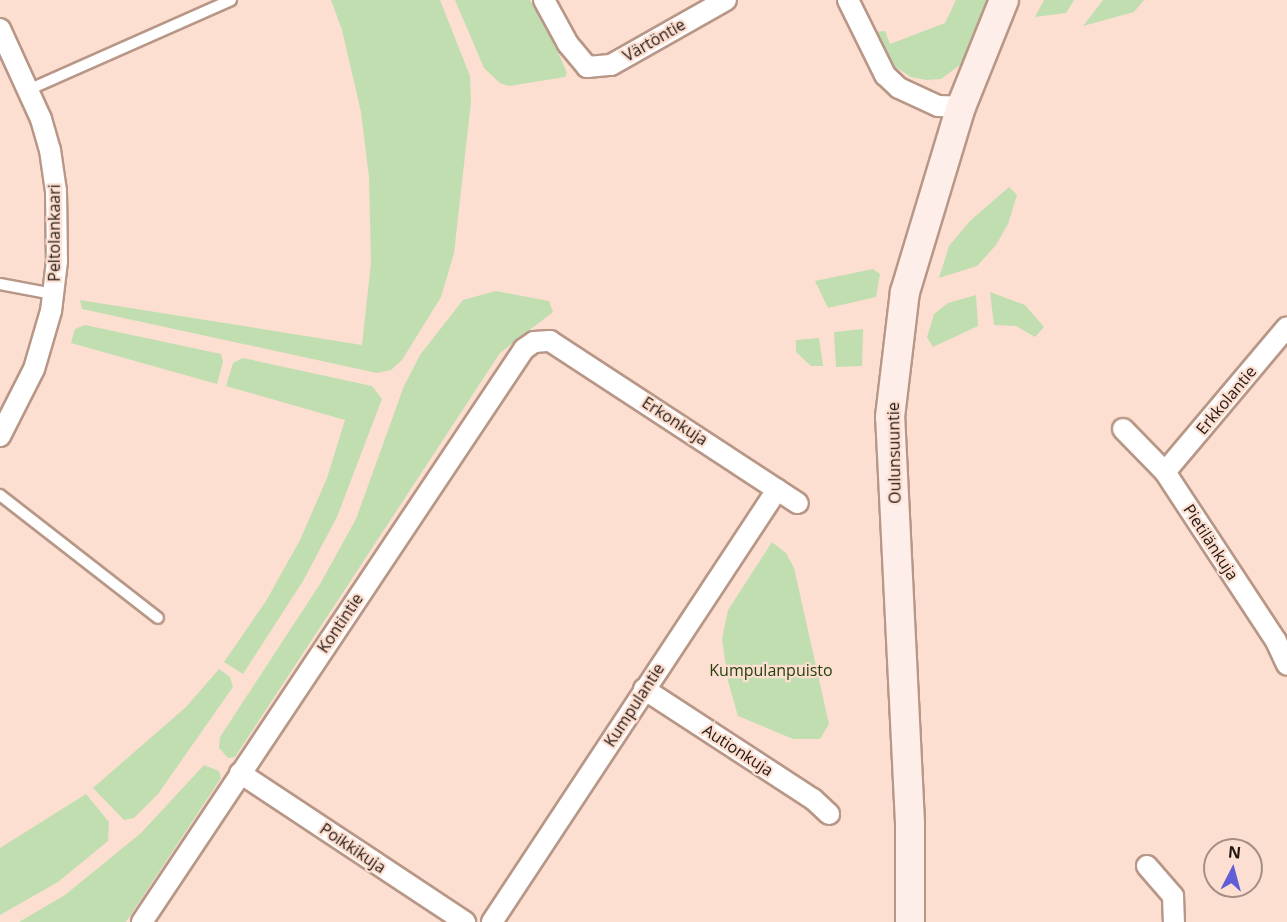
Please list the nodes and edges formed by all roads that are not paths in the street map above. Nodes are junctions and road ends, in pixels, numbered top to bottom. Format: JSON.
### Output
{"nodes":[{"id":1,"x":231,"y":0,"type":"edge"},
{"id":2,"x":544,"y":0,"type":"edge"},
{"id":3,"x":726,"y":0,"type":"edge"},
{"id":4,"x":848,"y":0,"type":"edge"},
{"id":5,"x":1004,"y":0,"type":"edge"},
{"id":6,"x":0,"y":29,"type":"edge"},
{"id":7,"x":28,"y":90,"type":"junction"},
{"id":8,"x":961,"y":107,"type":"junction"},
{"id":9,"x":0,"y":284,"type":"edge"},
{"id":10,"x":53,"y":294,"type":"junction"},
{"id":11,"x":1287,"y":327,"type":"edge"},
{"id":12,"x":550,"y":341,"type":"joint"},
{"id":13,"x":1123,"y":429,"type":"dead end"},
{"id":14,"x":0,"y":436,"type":"edge"},
{"id":15,"x":1166,"y":472,"type":"junction"},
{"id":16,"x":777,"y":490,"type":"junction"},
{"id":17,"x":0,"y":495,"type":"edge"},
{"id":18,"x":798,"y":503,"type":"dead end"},
{"id":19,"x":158,"y":618,"type":"dead end"},
{"id":20,"x":1287,"y":665,"type":"edge"},
{"id":21,"x":644,"y":688,"type":"junction"},
{"id":22,"x":240,"y":773,"type":"junction"},
{"id":23,"x":829,"y":814,"type":"dead end"},
{"id":24,"x":1147,"y":866,"type":"dead end"},
{"id":25,"x":142,"y":922,"type":"edge"},
{"id":26,"x":465,"y":922,"type":"edge"},
{"id":27,"x":492,"y":922,"type":"edge"},
{"id":28,"x":910,"y":922,"type":"edge"},
{"id":29,"x":1174,"y":922,"type":"edge"}],
"edges":[{"from":1,"to":7,"type":"lane"},
{"from":2,"to":3,"type":"street","name":"Värtöntie"},
{"from":4,"to":8,"type":"street"},
{"from":5,"to":8,"type":"main road","name":"Oulunsuuntie"},
{"from":6,"to":7,"type":"street","name":"Peltolankaari"},
{"from":7,"to":10,"type":"street","name":"Peltolankaari"},
{"from":8,"to":28,"type":"main road","name":"Oulunsuuntie"},
{"from":9,"to":10,"type":"lane"},
{"from":10,"to":14,"type":"street","name":"Peltolankaari"},
{"from":11,"to":15,"type":"street","name":"Erkkolantie"},
{"from":12,"to":16,"type":"street","name":"Erkonkuja"},
{"from":12,"to":22,"type":"street","name":"Kontintie"},
{"from":13,"to":15,"type":"street","name":"Pietilänkuja"},
{"from":15,"to":20,"type":"street","name":"Pietilänkuja"},
{"from":16,"to":18,"type":"street","name":"Erkonkuja"},
{"from":16,"to":21,"type":"street","name":"Kumpulantie"},
{"from":17,"to":19,"type":"lane"},
{"from":21,"to":23,"type":"street","name":"Autionkuja"},
{"from":21,"to":27,"type":"street","name":"Kumpulantie"},
{"from":22,"to":25,"type":"street","name":"Kontintie"},
{"from":22,"to":26,"type":"street","name":"Poikkikuja"},
{"from":24,"to":29,"type":"street"}]}
